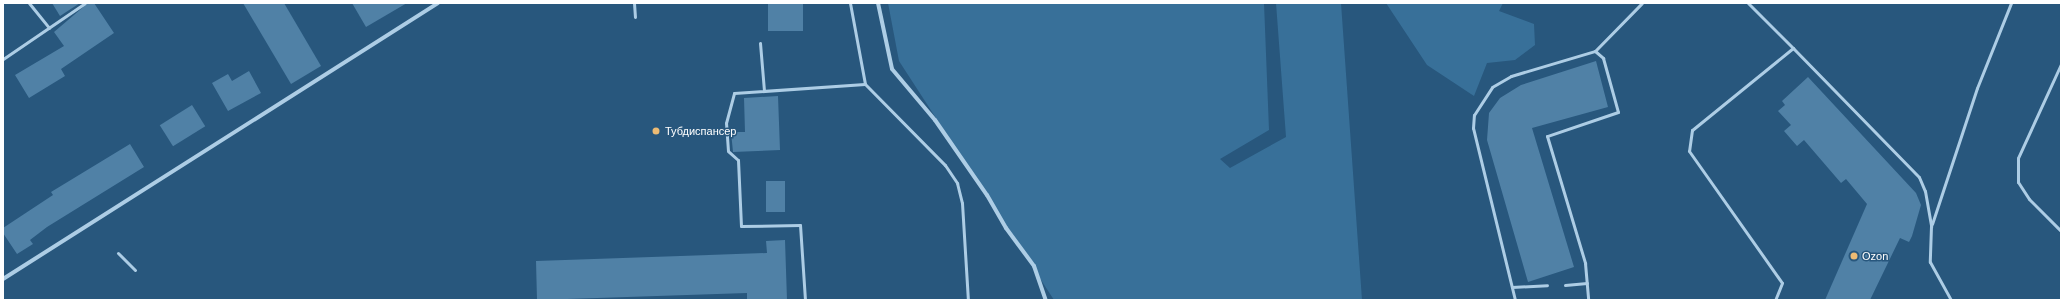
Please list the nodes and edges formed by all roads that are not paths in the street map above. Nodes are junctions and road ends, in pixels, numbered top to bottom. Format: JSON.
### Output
{"nodes":[{"id":1,"x":29,"y":3,"type":"edge"},
{"id":2,"x":85,"y":3,"type":"edge"},
{"id":3,"x":438,"y":3,"type":"edge"},
{"id":4,"x":634,"y":3,"type":"edge"},
{"id":5,"x":850,"y":3,"type":"edge"},
{"id":6,"x":878,"y":3,"type":"edge"},
{"id":7,"x":1642,"y":3,"type":"edge"},
{"id":8,"x":1748,"y":3,"type":"edge"},
{"id":9,"x":2011,"y":3,"type":"edge"},
{"id":10,"x":635,"y":17,"type":"dead end"},
{"id":11,"x":49,"y":28,"type":"junction"},
{"id":12,"x":760,"y":43,"type":"dead end"},
{"id":13,"x":1793,"y":48,"type":"junction"},
{"id":14,"x":1595,"y":51,"type":"junction"},
{"id":15,"x":3,"y":59,"type":"edge"},
{"id":16,"x":2061,"y":64,"type":"edge"},
{"id":17,"x":864,"y":84,"type":"junction"},
{"id":18,"x":764,"y":91,"type":"junction"},
{"id":19,"x":1931,"y":226,"type":"junction"},
{"id":20,"x":2061,"y":231,"type":"edge"},
{"id":21,"x":118,"y":253,"type":"dead end"},
{"id":22,"x":135,"y":270,"type":"dead end"},
{"id":23,"x":3,"y":279,"type":"edge"},
{"id":24,"x":1587,"y":283,"type":"junction"},
{"id":25,"x":1565,"y":285,"type":"dead end"},
{"id":26,"x":1546,"y":286,"type":"dead end"},
{"id":27,"x":1512,"y":287,"type":"junction"},
{"id":28,"x":805,"y":300,"type":"edge"},
{"id":29,"x":968,"y":300,"type":"edge"},
{"id":30,"x":1046,"y":300,"type":"edge"},
{"id":31,"x":1515,"y":300,"type":"edge"},
{"id":32,"x":1588,"y":300,"type":"edge"},
{"id":33,"x":1775,"y":300,"type":"edge"},
{"id":34,"x":1951,"y":300,"type":"edge"}],
"edges":[{"from":1,"to":11,"type":"lane"},
{"from":2,"to":11,"type":"lane"},
{"from":3,"to":23,"type":"street"},
{"from":4,"to":10,"type":"lane"},
{"from":5,"to":17,"type":"lane"},
{"from":6,"to":30,"type":"street"},
{"from":7,"to":14,"type":"lane"},
{"from":8,"to":13,"type":"lane"},
{"from":9,"to":19,"type":"lane"},
{"from":11,"to":15,"type":"lane"},
{"from":12,"to":18,"type":"lane"},
{"from":13,"to":19,"type":"lane"},
{"from":13,"to":33,"type":"lane"},
{"from":14,"to":24,"type":"lane"},
{"from":14,"to":27,"type":"lane"},
{"from":16,"to":20,"type":"lane"},
{"from":17,"to":18,"type":"lane"},
{"from":17,"to":29,"type":"lane"},
{"from":18,"to":28,"type":"lane"},
{"from":19,"to":34,"type":"lane"},
{"from":21,"to":22,"type":"lane"},
{"from":24,"to":25,"type":"lane"},
{"from":24,"to":32,"type":"lane"},
{"from":26,"to":27,"type":"lane"},
{"from":27,"to":31,"type":"lane"}]}
